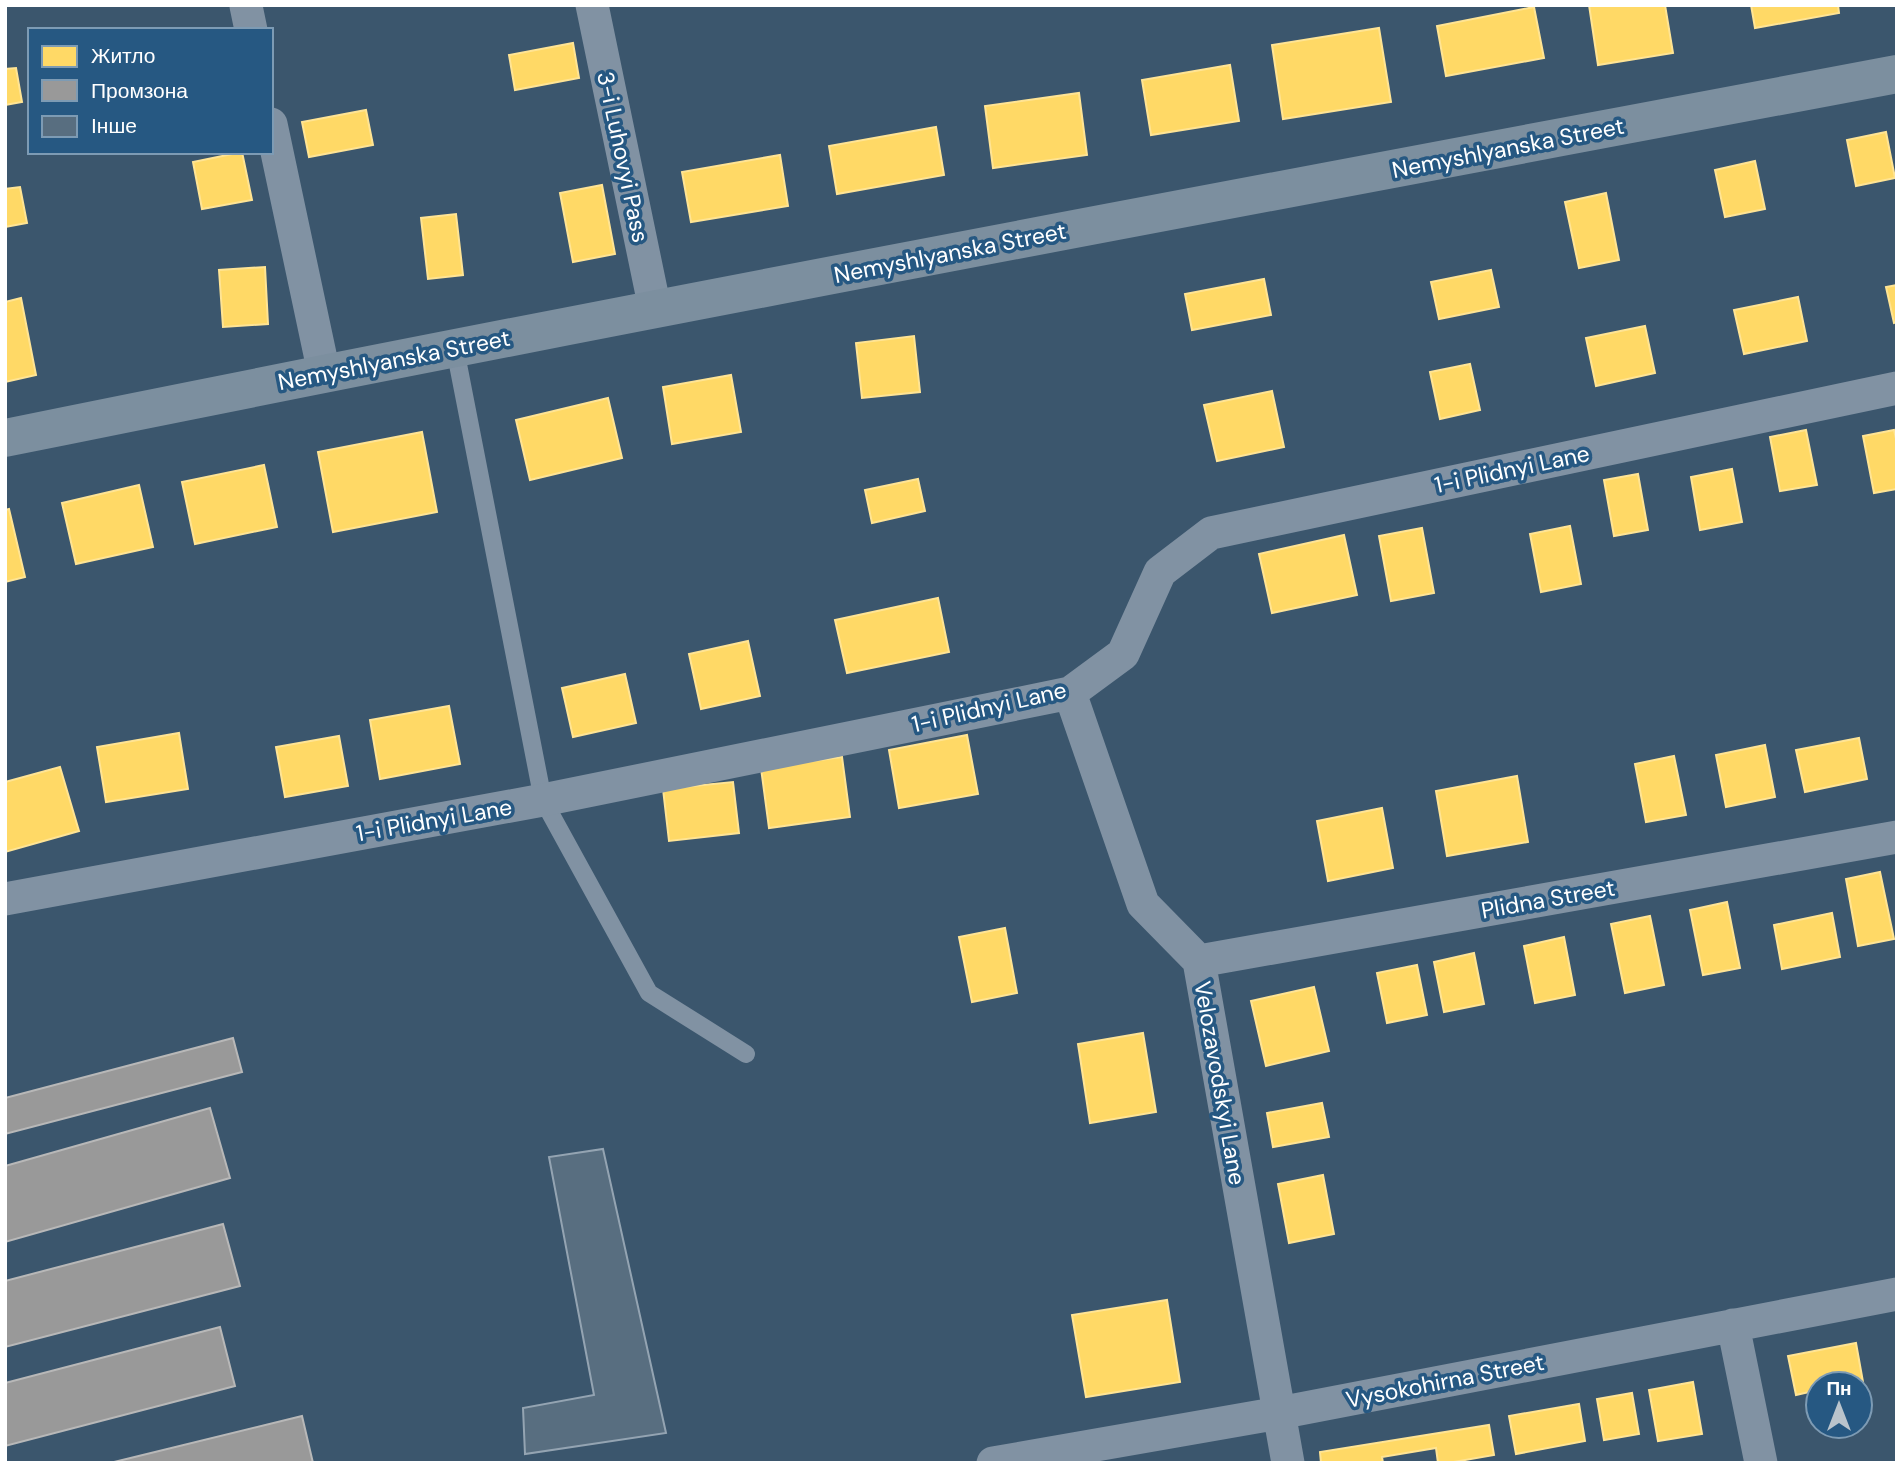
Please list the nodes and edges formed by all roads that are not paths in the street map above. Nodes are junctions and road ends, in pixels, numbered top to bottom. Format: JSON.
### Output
{"nodes":[{"id":1,"x":592,"y":5,"type":"edge"},
{"id":2,"x":1897,"y":74,"type":"edge"},
{"id":3,"x":273,"y":133,"type":"edge"},
{"id":4,"x":655,"y":309,"type":"junction"},
{"id":5,"x":455,"y":349,"type":"junction"},
{"id":6,"x":324,"y":373,"type":"junction"},
{"id":7,"x":1897,"y":388,"type":"edge"},
{"id":8,"x":5,"y":438,"type":"edge"},
{"id":9,"x":1070,"y":693,"type":"junction"},
{"id":10,"x":543,"y":800,"type":"junction"},
{"id":11,"x":1897,"y":837,"type":"edge"},
{"id":12,"x":5,"y":899,"type":"edge"},
{"id":13,"x":1199,"y":961,"type":"junction"},
{"id":14,"x":746,"y":1054,"type":"dead end"},
{"id":15,"x":1897,"y":1294,"type":"edge"},
{"id":16,"x":1733,"y":1325,"type":"junction"},
{"id":17,"x":1279,"y":1413,"type":"junction"},
{"id":18,"x":993,"y":1463,"type":"edge"},
{"id":19,"x":1288,"y":1463,"type":"edge"},
{"id":20,"x":1761,"y":1463,"type":"edge"}],
"edges":[{"from":1,"to":4,"type":"street","name":"3-i Luhovyi Pass"},
{"from":2,"to":4,"type":"street","name":"Nemyshlyanska Street"},
{"from":3,"to":6,"type":"street"},
{"from":4,"to":5,"type":"street","name":"Nemyshlyanska Street"},
{"from":5,"to":6,"type":"street","name":"Nemyshlyanska Street"},
{"from":5,"to":10,"type":"lane"},
{"from":6,"to":8,"type":"street","name":"Nemyshlyanska Street"},
{"from":7,"to":9,"type":"street","name":"1-i Plidnyi Lane"},
{"from":9,"to":10,"type":"street","name":"1-i Plidnyi Lane"},
{"from":9,"to":13,"type":"street","name":"Velozavodskyi Lane"},
{"from":10,"to":12,"type":"street","name":"1-i Plidnyi Lane"},
{"from":10,"to":14,"type":"lane"},
{"from":11,"to":13,"type":"street","name":"Plidna Street"},
{"from":13,"to":17,"type":"street","name":"Velozavodskyi Lane"},
{"from":15,"to":16,"type":"street","name":"Vysokohirna Street"},
{"from":16,"to":17,"type":"street","name":"Vysokohirna Street"},
{"from":16,"to":20,"type":"street"},
{"from":17,"to":18,"type":"street","name":"Vysokohirna Street"},
{"from":17,"to":19,"type":"street","name":"Velozavodskyi Lane"}]}
